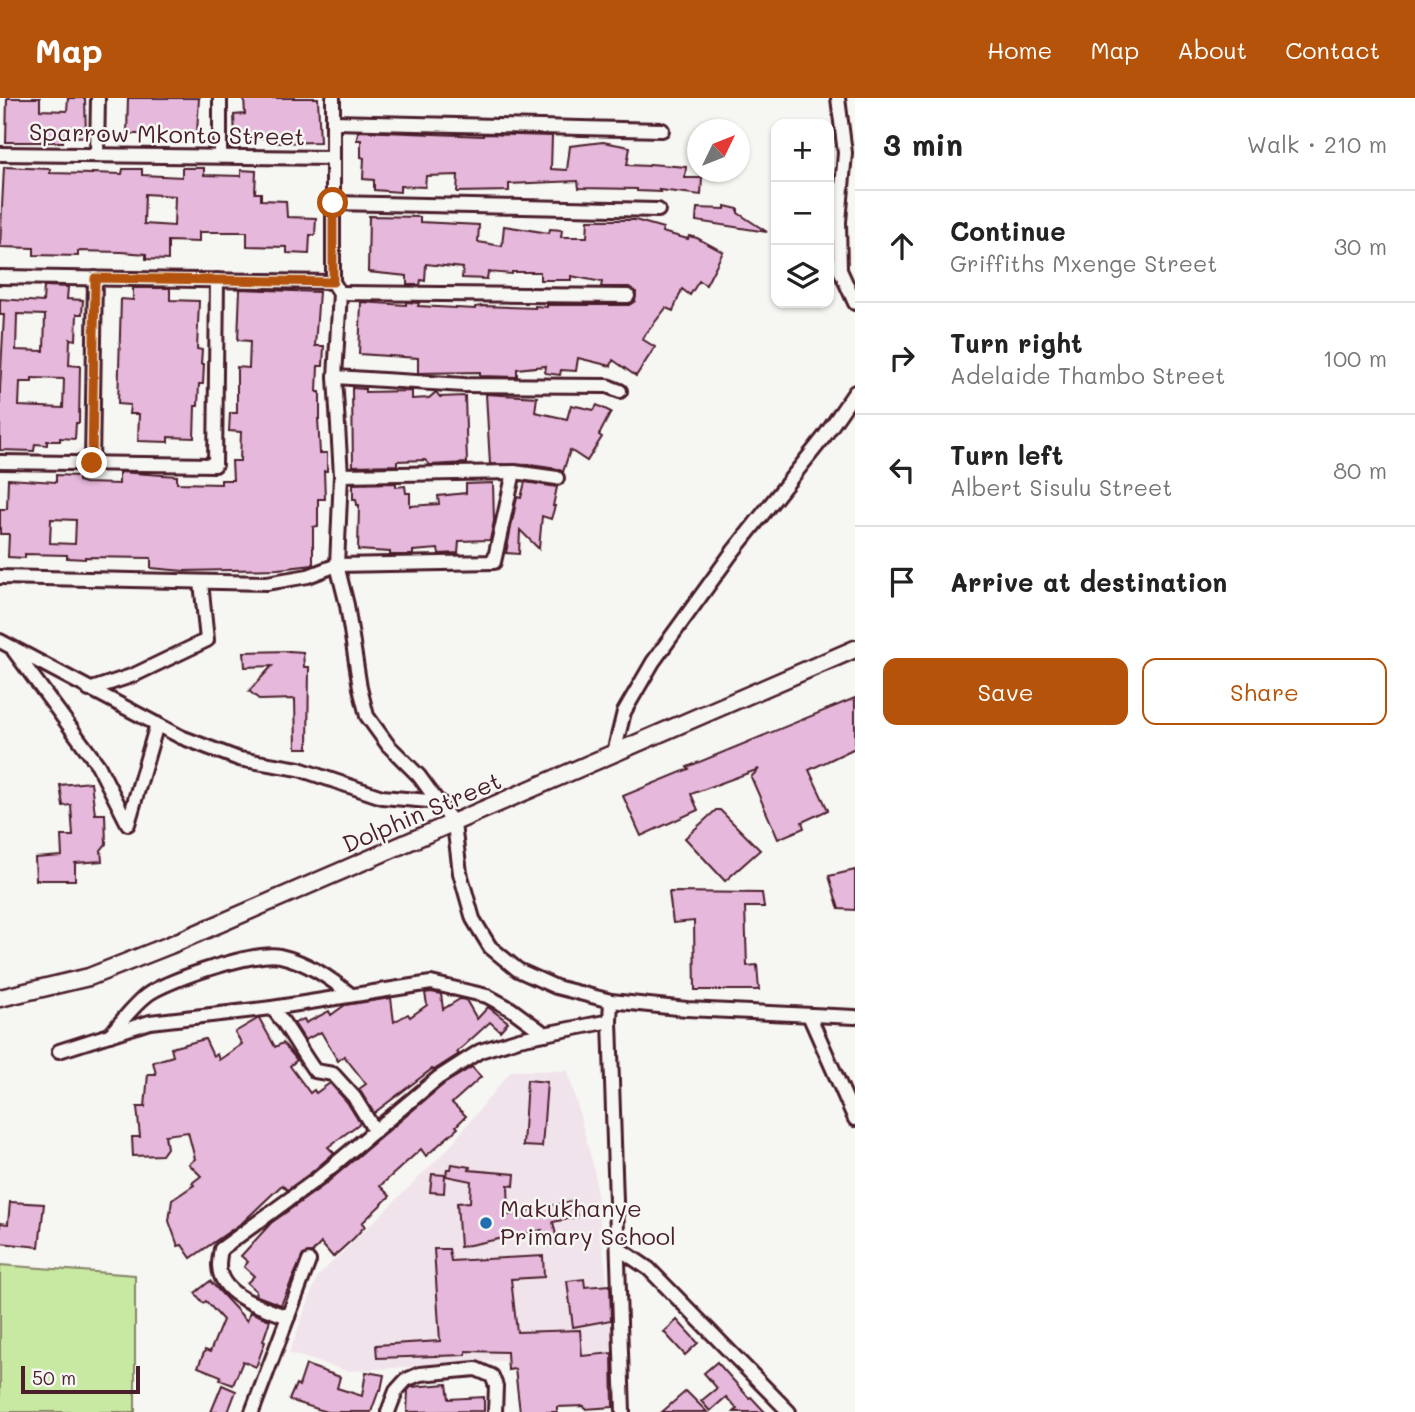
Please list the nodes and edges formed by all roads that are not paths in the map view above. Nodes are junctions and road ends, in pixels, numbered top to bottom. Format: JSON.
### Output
{"nodes":[{"id":1,"x":98,"y":98,"type":"edge"},
{"id":2,"x":220,"y":98,"type":"edge"},
{"id":3,"x":333,"y":98,"type":"edge"},
{"id":4,"x":838,"y":98,"type":"edge"},
{"id":5,"x":333,"y":122,"type":"junction"},
{"id":6,"x":662,"y":130,"type":"dead end"},
{"id":7,"x":849,"y":138,"type":"edge"},
{"id":8,"x":0,"y":154,"type":"edge"},
{"id":9,"x":97,"y":155,"type":"junction"},
{"id":10,"x":220,"y":156,"type":"junction"},
{"id":11,"x":333,"y":158,"type":"junction"},
{"id":12,"x":333,"y":203,"type":"junction"},
{"id":13,"x":658,"y":210,"type":"dead end"},
{"id":14,"x":0,"y":277,"type":"edge"},
{"id":15,"x":95,"y":278,"type":"junction"},
{"id":16,"x":216,"y":280,"type":"junction"},
{"id":17,"x":333,"y":282,"type":"junction"},
{"id":18,"x":341,"y":293,"type":"junction"},
{"id":19,"x":628,"y":296,"type":"dead end"},
{"id":20,"x":855,"y":303,"type":"edge"},
{"id":21,"x":335,"y":377,"type":"junction"},
{"id":22,"x":620,"y":391,"type":"dead end"},
{"id":23,"x":855,"y":392,"type":"edge"},
{"id":24,"x":0,"y":462,"type":"edge"},
{"id":25,"x":92,"y":463,"type":"junction"},
{"id":26,"x":514,"y":472,"type":"junction"},
{"id":27,"x":341,"y":475,"type":"junction"},
{"id":28,"x":557,"y":478,"type":"dead end"},
{"id":29,"x":337,"y":565,"type":"junction"},
{"id":30,"x":0,"y":577,"type":"edge"},
{"id":31,"x":201,"y":582,"type":"junction"},
{"id":32,"x":6,"y":644,"type":"edge"},
{"id":33,"x":855,"y":649,"type":"edge"},
{"id":34,"x":89,"y":690,"type":"junction"},
{"id":35,"x":157,"y":724,"type":"junction"},
{"id":36,"x":614,"y":753,"type":"junction"},
{"id":37,"x":440,"y":802,"type":"junction"},
{"id":38,"x":454,"y":824,"type":"junction"},
{"id":39,"x":351,"y":995,"type":"junction"},
{"id":40,"x":0,"y":998,"type":"edge"},
{"id":41,"x":611,"y":1001,"type":"junction"},
{"id":42,"x":272,"y":1008,"type":"junction"},
{"id":43,"x":809,"y":1016,"type":"junction"},
{"id":44,"x":855,"y":1017,"type":"edge"},
{"id":45,"x":610,"y":1021,"type":"junction"},
{"id":46,"x":545,"y":1034,"type":"junction"},
{"id":47,"x":109,"y":1035,"type":"junction"},
{"id":48,"x":59,"y":1051,"type":"dead end"},
{"id":49,"x":855,"y":1119,"type":"edge"},
{"id":50,"x":375,"y":1131,"type":"junction"},
{"id":51,"x":618,"y":1248,"type":"junction"},
{"id":52,"x":309,"y":1261,"type":"dead end"},
{"id":53,"x":288,"y":1317,"type":"junction"},
{"id":54,"x":253,"y":1412,"type":"edge"},
{"id":55,"x":388,"y":1412,"type":"edge"},
{"id":56,"x":495,"y":1412,"type":"edge"},
{"id":57,"x":623,"y":1412,"type":"edge"},
{"id":58,"x":789,"y":1412,"type":"edge"}],
"edges":[{"from":1,"to":9,"type":"street"},
{"from":2,"to":10,"type":"street"},
{"from":3,"to":5,"type":"street"},
{"from":4,"to":7,"type":"street"},
{"from":5,"to":6,"type":"street"},
{"from":5,"to":11,"type":"street"},
{"from":7,"to":20,"type":"street"},
{"from":8,"to":9,"type":"street","name":"Sparrow Mkonto Street"},
{"from":9,"to":10,"type":"street","name":"Sparrow Mkonto Street"},
{"from":10,"to":11,"type":"street","name":"Sparrow Mkonto Street"},
{"from":11,"to":12,"type":"street"},
{"from":12,"to":13,"type":"street"},
{"from":12,"to":17,"type":"street"},
{"from":14,"to":15,"type":"street"},
{"from":15,"to":16,"type":"street"},
{"from":15,"to":25,"type":"street"},
{"from":16,"to":17,"type":"street"},
{"from":16,"to":25,"type":"street"},
{"from":17,"to":18,"type":"street"},
{"from":18,"to":19,"type":"street"},
{"from":18,"to":21,"type":"street"},
{"from":21,"to":22,"type":"street"},
{"from":21,"to":27,"type":"street"},
{"from":23,"to":36,"type":"street"},
{"from":24,"to":25,"type":"street"},
{"from":26,"to":27,"type":"street"},
{"from":26,"to":28,"type":"street"},
{"from":26,"to":29,"type":"street"},
{"from":27,"to":29,"type":"street"},
{"from":29,"to":31,"type":"street"},
{"from":29,"to":37,"type":"street"},
{"from":30,"to":31,"type":"street"},
{"from":31,"to":34,"type":"street"},
{"from":32,"to":34,"type":"street"},
{"from":32,"to":35,"type":"street"},
{"from":33,"to":36,"type":"street","name":"Dolphin Street"},
{"from":34,"to":35,"type":"street"},
{"from":35,"to":37,"type":"street"},
{"from":36,"to":38,"type":"street","name":"Dolphin Street"},
{"from":37,"to":38,"type":"street"},
{"from":38,"to":40,"type":"street","name":"Dolphin Street"},
{"from":38,"to":41,"type":"street"},
{"from":39,"to":42,"type":"street"},
{"from":39,"to":46,"type":"street"},
{"from":39,"to":47,"type":"street"},
{"from":41,"to":43,"type":"street"},
{"from":41,"to":45,"type":"street"},
{"from":42,"to":47,"type":"street"},
{"from":42,"to":50,"type":"street"},
{"from":43,"to":44,"type":"street"},
{"from":43,"to":49,"type":"street"},
{"from":45,"to":46,"type":"street"},
{"from":45,"to":51,"type":"street"},
{"from":46,"to":50,"type":"street"},
{"from":47,"to":48,"type":"street"},
{"from":50,"to":53,"type":"street"},
{"from":51,"to":57,"type":"street"},
{"from":51,"to":58,"type":"street"},
{"from":52,"to":53,"type":"street"},
{"from":53,"to":54,"type":"street"},
{"from":55,"to":56,"type":"street"}]}
